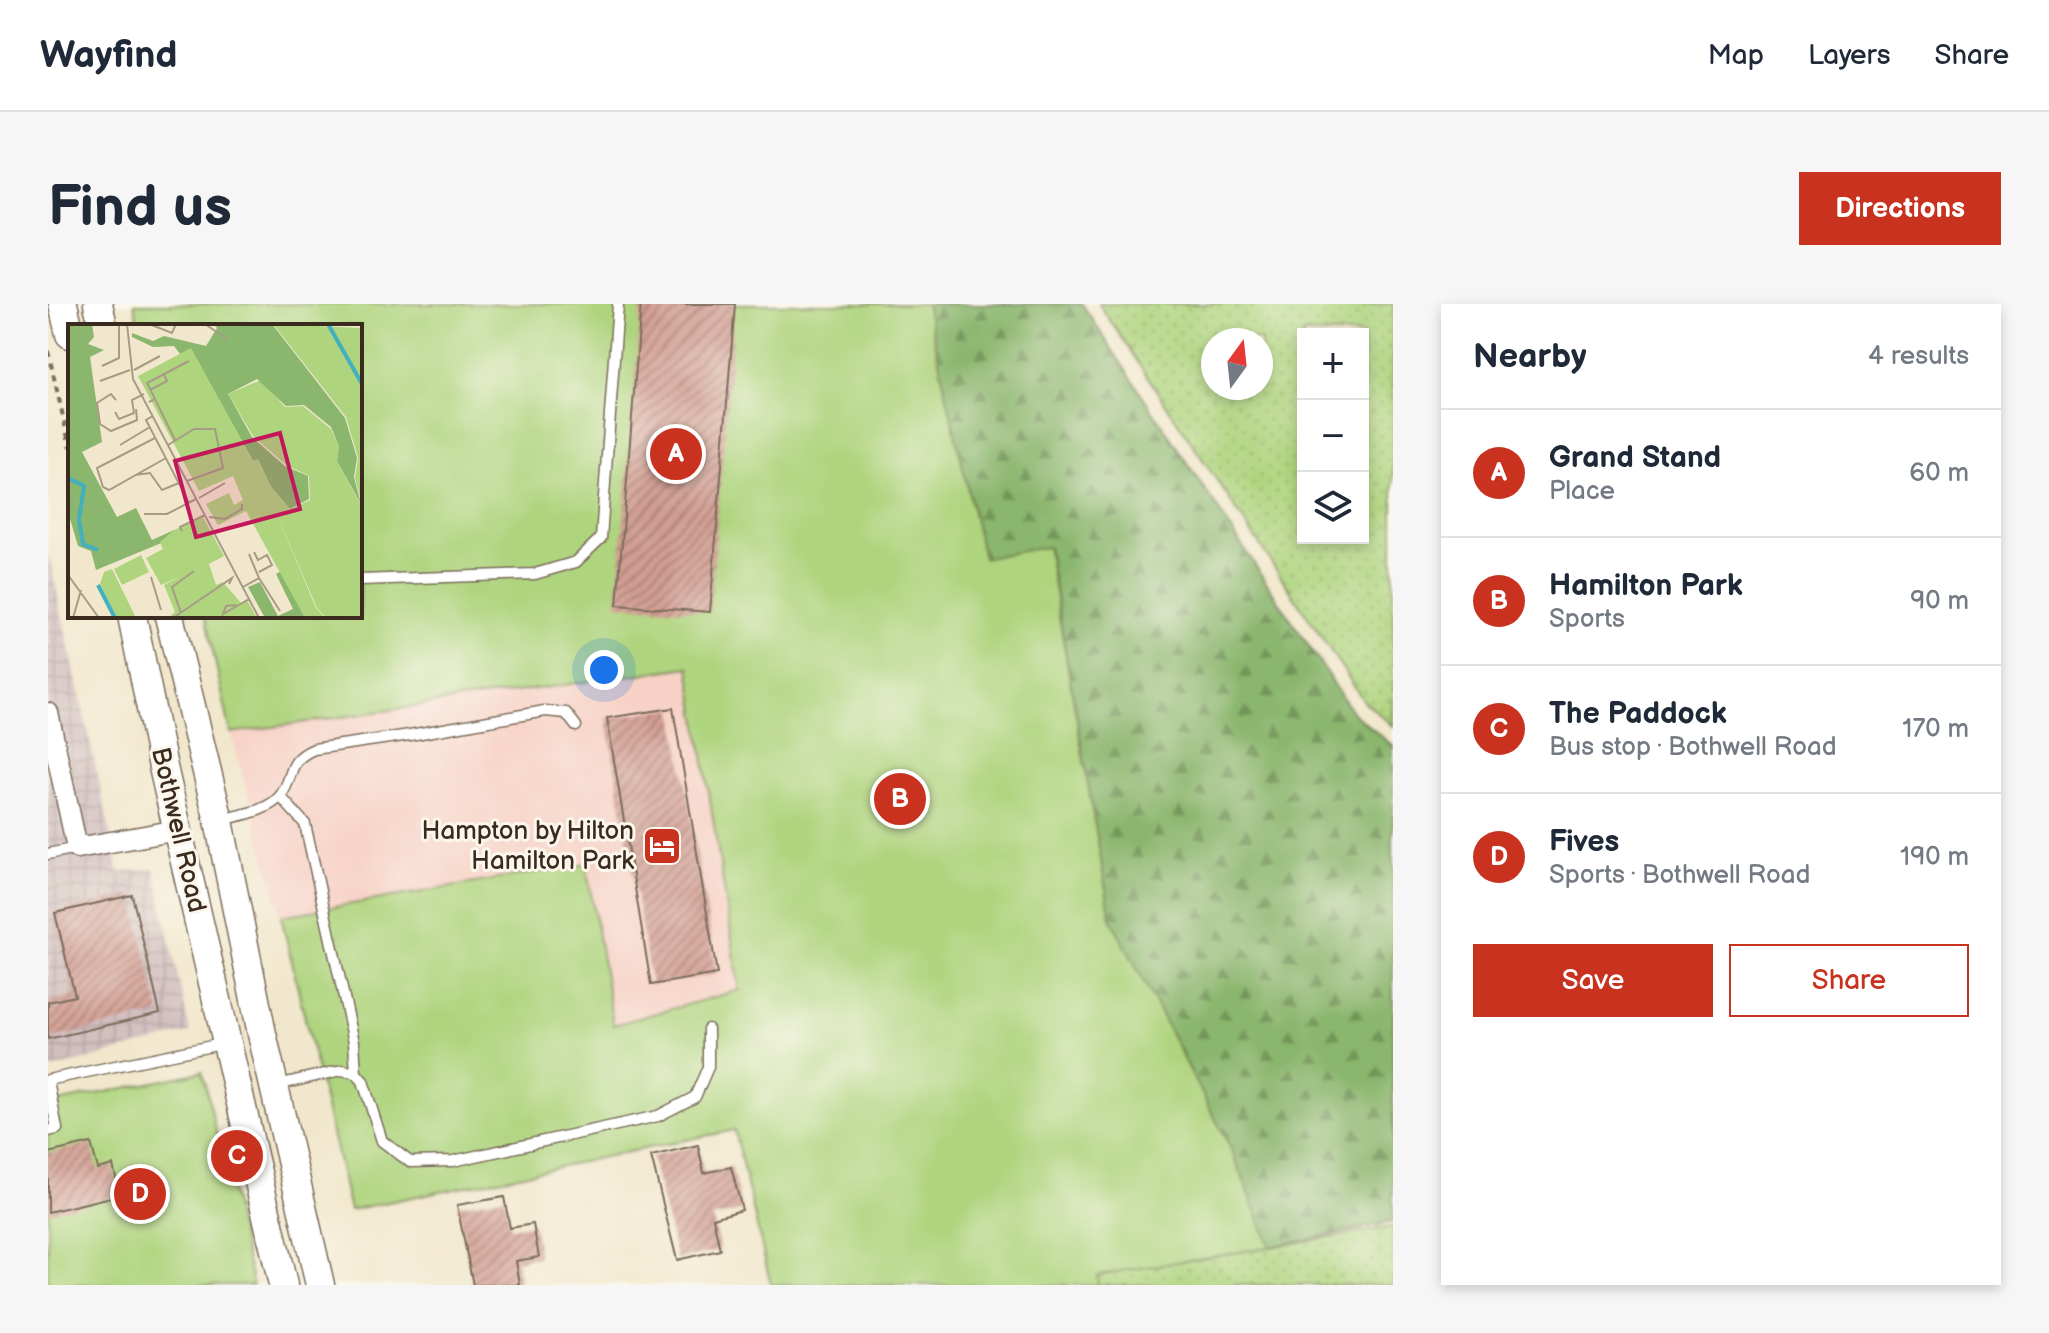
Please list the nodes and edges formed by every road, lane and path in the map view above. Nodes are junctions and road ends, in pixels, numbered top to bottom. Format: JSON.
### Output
{"nodes":[{"id":1,"x":63,"y":304,"type":"edge"},
{"id":2,"x":98,"y":304,"type":"edge"},
{"id":3,"x":618,"y":304,"type":"edge"},
{"id":4,"x":103,"y":324,"type":"edge"},
{"id":5,"x":68,"y":325,"type":"edge"},
{"id":6,"x":48,"y":351,"type":"edge"},
{"id":7,"x":68,"y":438,"type":"edge"},
{"id":8,"x":362,"y":580,"type":"edge"},
{"id":9,"x":132,"y":618,"type":"edge"},
{"id":10,"x":169,"y":618,"type":"edge"},
{"id":11,"x":48,"y":713,"type":"edge"},
{"id":12,"x":576,"y":726,"type":"dead end"},
{"id":13,"x":280,"y":796,"type":"junction"},
{"id":14,"x":219,"y":821,"type":"junction"},
{"id":15,"x":178,"y":830,"type":"junction"},
{"id":16,"x":77,"y":848,"type":"junction"},
{"id":17,"x":48,"y":854,"type":"edge"},
{"id":18,"x":708,"y":1029,"type":"dead end"},
{"id":19,"x":262,"y":1034,"type":"junction"},
{"id":20,"x":228,"y":1043,"type":"junction"},
{"id":21,"x":356,"y":1073,"type":"junction"},
{"id":22,"x":48,"y":1081,"type":"edge"},
{"id":23,"x":275,"y":1086,"type":"junction"},
{"id":24,"x":48,"y":1131,"type":"edge"},
{"id":25,"x":283,"y":1285,"type":"edge"},
{"id":26,"x":320,"y":1285,"type":"edge"}],
"edges":[{"from":1,"to":5,"type":"main road"},
{"from":2,"to":4,"type":"main road"},
{"from":3,"to":8,"type":"lane"},
{"from":6,"to":7,"type":"path"},
{"from":9,"to":15,"type":"main road","name":"Bothwell Road"},
{"from":10,"to":14,"type":"main road","name":"Bothwell Road"},
{"from":11,"to":16,"type":"street"},
{"from":12,"to":13,"type":"lane"},
{"from":13,"to":14,"type":"lane"},
{"from":13,"to":21,"type":"lane"},
{"from":14,"to":15,"type":"main road"},
{"from":14,"to":19,"type":"main road","name":"Bothwell Road"},
{"from":15,"to":16,"type":"street"},
{"from":15,"to":20,"type":"main road","name":"Bothwell Road"},
{"from":16,"to":17,"type":"lane"},
{"from":18,"to":21,"type":"lane"},
{"from":19,"to":20,"type":"main road"},
{"from":19,"to":23,"type":"main road","name":"Bothwell Road"},
{"from":20,"to":22,"type":"lane"},
{"from":20,"to":25,"type":"main road","name":"Bothwell Road"},
{"from":21,"to":23,"type":"lane"},
{"from":22,"to":24,"type":"lane"},
{"from":23,"to":26,"type":"main road","name":"Bothwell Road"}]}
